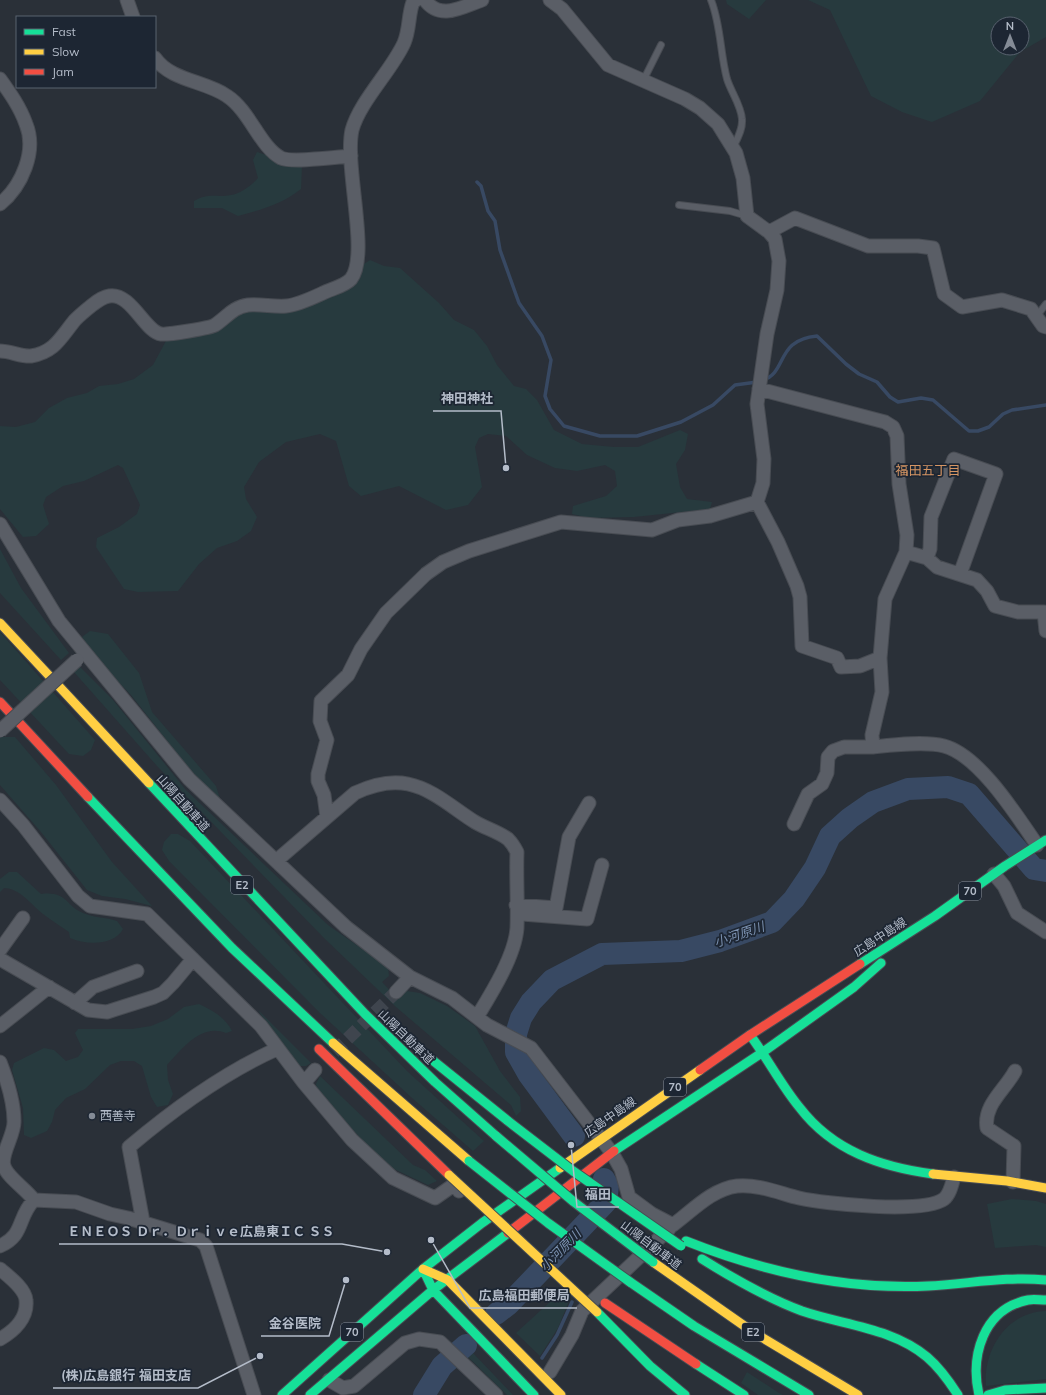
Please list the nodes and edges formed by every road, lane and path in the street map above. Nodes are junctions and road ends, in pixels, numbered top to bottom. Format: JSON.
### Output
{"nodes":[{"id":1,"x":128,"y":0,"type":"edge"},
{"id":2,"x":416,"y":0,"type":"edge"},
{"id":3,"x":426,"y":0,"type":"edge"},
{"id":4,"x":482,"y":0,"type":"edge"},
{"id":5,"x":550,"y":0,"type":"edge"},
{"id":6,"x":711,"y":0,"type":"edge"},
{"id":7,"x":133,"y":16,"type":"edge"},
{"id":8,"x":661,"y":45,"type":"dead end"},
{"id":9,"x":156,"y":59,"type":"edge"},
{"id":10,"x":0,"y":79,"type":"edge"},
{"id":11,"x":643,"y":82,"type":"junction"},
{"id":12,"x":733,"y":148,"type":"junction"},
{"id":13,"x":351,"y":156,"type":"junction"},
{"id":14,"x":0,"y":204,"type":"edge"},
{"id":15,"x":679,"y":205,"type":"dead end"},
{"id":16,"x":748,"y":216,"type":"junction"},
{"id":17,"x":769,"y":232,"type":"junction"},
{"id":18,"x":1046,"y":304,"type":"edge"},
{"id":19,"x":1036,"y":316,"type":"junction"},
{"id":20,"x":1046,"y":327,"type":"edge"},
{"id":21,"x":0,"y":351,"type":"edge"},
{"id":22,"x":759,"y":389,"type":"junction"},
{"id":23,"x":757,"y":502,"type":"junction"},
{"id":24,"x":0,"y":524,"type":"edge"},
{"id":25,"x":906,"y":552,"type":"junction"},
{"id":26,"x":927,"y":558,"type":"junction"},
{"id":27,"x":960,"y":574,"type":"junction"},
{"id":28,"x":0,"y":623,"type":"edge"},
{"id":29,"x":1046,"y":632,"type":"edge"},
{"id":30,"x":80,"y":657,"type":"junction"},
{"id":31,"x":880,"y":658,"type":"junction"},
{"id":32,"x":0,"y":702,"type":"edge"},
{"id":33,"x":0,"y":731,"type":"edge"},
{"id":34,"x":873,"y":746,"type":"junction"},
{"id":35,"x":0,"y":800,"type":"edge"},
{"id":36,"x":589,"y":803,"type":"dead end"},
{"id":37,"x":328,"y":816,"type":"junction"},
{"id":38,"x":794,"y":824,"type":"dead end"},
{"id":39,"x":1038,"y":845,"type":"edge"},
{"id":40,"x":276,"y":861,"type":"junction"},
{"id":41,"x":150,"y":864,"type":"junction"},
{"id":42,"x":602,"y":865,"type":"dead end"},
{"id":43,"x":994,"y":874,"type":"junction"},
{"id":44,"x":516,"y":910,"type":"junction"},
{"id":45,"x":935,"y":916,"type":"junction"},
{"id":46,"x":23,"y":918,"type":"dead end"},
{"id":47,"x":1046,"y":932,"type":"edge"},
{"id":48,"x":293,"y":938,"type":"junction"},
{"id":49,"x":0,"y":950,"type":"edge"},
{"id":50,"x":0,"y":959,"type":"edge"},
{"id":51,"x":193,"y":959,"type":"junction"},
{"id":52,"x":242,"y":970,"type":"dead end"},
{"id":53,"x":137,"y":971,"type":"dead end"},
{"id":54,"x":410,"y":977,"type":"junction"},
{"id":55,"x":49,"y":987,"type":"junction"},
{"id":56,"x":396,"y":992,"type":"tunnel mouth"},
{"id":57,"x":75,"y":1003,"type":"junction"},
{"id":58,"x":477,"y":1017,"type":"junction"},
{"id":59,"x":0,"y":1026,"type":"edge"},
{"id":60,"x":391,"y":1026,"type":"dead end"},
{"id":61,"x":750,"y":1034,"type":"junction"},
{"id":62,"x":312,"y":1042,"type":"dead end"},
{"id":63,"x":277,"y":1049,"type":"junction"},
{"id":64,"x":421,"y":1052,"type":"dead end"},
{"id":65,"x":763,"y":1052,"type":"junction"},
{"id":66,"x":0,"y":1062,"type":"edge"},
{"id":67,"x":315,"y":1070,"type":"dead end"},
{"id":68,"x":1015,"y":1071,"type":"dead end"},
{"id":69,"x":304,"y":1084,"type":"junction"},
{"id":70,"x":600,"y":1139,"type":"junction"},
{"id":71,"x":612,"y":1153,"type":"junction"},
{"id":72,"x":954,"y":1177,"type":"junction"},
{"id":73,"x":1013,"y":1182,"type":"junction"},
{"id":74,"x":1046,"y":1188,"type":"edge"},
{"id":75,"x":34,"y":1200,"type":"junction"},
{"id":76,"x":143,"y":1222,"type":"junction"},
{"id":77,"x":482,"y":1223,"type":"junction"},
{"id":78,"x":502,"y":1224,"type":"junction"},
{"id":79,"x":673,"y":1226,"type":"junction"},
{"id":80,"x":684,"y":1244,"type":"junction"},
{"id":81,"x":0,"y":1246,"type":"edge"},
{"id":82,"x":0,"y":1269,"type":"edge"},
{"id":83,"x":423,"y":1269,"type":"junction"},
{"id":84,"x":448,"y":1280,"type":"junction"},
{"id":85,"x":1046,"y":1280,"type":"edge"},
{"id":86,"x":433,"y":1290,"type":"junction"},
{"id":87,"x":1046,"y":1300,"type":"edge"},
{"id":88,"x":0,"y":1339,"type":"edge"},
{"id":89,"x":550,"y":1372,"type":"dead end"},
{"id":90,"x":329,"y":1380,"type":"junction"},
{"id":91,"x":1046,"y":1388,"type":"edge"},
{"id":92,"x":254,"y":1395,"type":"edge"},
{"id":93,"x":282,"y":1395,"type":"edge"},
{"id":94,"x":310,"y":1395,"type":"edge"},
{"id":95,"x":496,"y":1395,"type":"edge"},
{"id":96,"x":534,"y":1395,"type":"edge"},
{"id":97,"x":561,"y":1395,"type":"edge"},
{"id":98,"x":685,"y":1395,"type":"edge"},
{"id":99,"x":744,"y":1395,"type":"edge"},
{"id":100,"x":809,"y":1395,"type":"edge"},
{"id":101,"x":858,"y":1395,"type":"edge"},
{"id":102,"x":958,"y":1395,"type":"edge"},
{"id":103,"x":979,"y":1395,"type":"edge"},
{"id":104,"x":988,"y":1395,"type":"edge"}],
"edges":[{"from":1,"to":7,"type":"street"},
{"from":2,"to":13,"type":"street"},
{"from":3,"to":4,"type":"street"},
{"from":5,"to":11,"type":"street"},
{"from":6,"to":12,"type":"lane"},
{"from":8,"to":11,"type":"lane"},
{"from":9,"to":13,"type":"street"},
{"from":10,"to":14,"type":"street"},
{"from":11,"to":12,"type":"street"},
{"from":12,"to":16,"type":"street"},
{"from":13,"to":21,"type":"street"},
{"from":15,"to":16,"type":"lane"},
{"from":16,"to":17,"type":"street"},
{"from":17,"to":19,"type":"street"},
{"from":17,"to":22,"type":"street"},
{"from":18,"to":19,"type":"lane"},
{"from":19,"to":20,"type":"street"},
{"from":22,"to":23,"type":"street"},
{"from":22,"to":25,"type":"street"},
{"from":23,"to":31,"type":"street"},
{"from":23,"to":37,"type":"street"},
{"from":24,"to":30,"type":"street"},
{"from":25,"to":26,"type":"street"},
{"from":25,"to":31,"type":"street"},
{"from":26,"to":27,"type":"street"},
{"from":26,"to":27,"type":"street"},
{"from":27,"to":29,"type":"street"},
{"from":28,"to":48,"type":"main road","name":"山陽自動車道","number":"E2"},
{"from":30,"to":33,"type":"street","bridge":true},
{"from":30,"to":40,"type":"street"},
{"from":31,"to":34,"type":"street"},
{"from":32,"to":41,"type":"main road","number":"E2"},
{"from":34,"to":38,"type":"street"},
{"from":34,"to":39,"type":"street"},
{"from":35,"to":51,"type":"street"},
{"from":36,"to":44,"type":"street"},
{"from":37,"to":40,"type":"street"},
{"from":37,"to":44,"type":"street"},
{"from":39,"to":43,"type":"main road","name":"広島中島線","number":"70"},
{"from":40,"to":54,"type":"street"},
{"from":41,"to":52,"type":"main road"},
{"from":41,"to":100,"type":"main road","number":"E2","bridge":true},
{"from":42,"to":44,"type":"street"},
{"from":43,"to":45,"type":"main road","name":"広島中島線","number":"70"},
{"from":43,"to":47,"type":"street"},
{"from":44,"to":58,"type":"street"},
{"from":45,"to":61,"type":"main road","name":"広島中島線","number":"70"},
{"from":45,"to":65,"type":"main road","name":"広島中島線","number":"70"},
{"from":46,"to":49,"type":"street"},
{"from":48,"to":60,"type":"main road"},
{"from":48,"to":101,"type":"main road","name":"山陽自動車道","number":"E2","bridge":true},
{"from":50,"to":55,"type":"street"},
{"from":51,"to":57,"type":"street"},
{"from":51,"to":63,"type":"street"},
{"from":53,"to":57,"type":"street"},
{"from":54,"to":56,"type":"street"},
{"from":54,"to":58,"type":"street"},
{"from":55,"to":57,"type":"street"},
{"from":55,"to":59,"type":"street"},
{"from":58,"to":70,"type":"street"},
{"from":61,"to":65,"type":"main road"},
{"from":61,"to":70,"type":"main road","name":"広島中島線","number":"70"},
{"from":62,"to":78,"type":"main road","bridge":true},
{"from":63,"to":69,"type":"street"},
{"from":63,"to":76,"type":"street"},
{"from":64,"to":80,"type":"main road","bridge":true},
{"from":65,"to":71,"type":"main road","name":"広島中島線","number":"70"},
{"from":65,"to":72,"type":"main road"},
{"from":66,"to":75,"type":"street"},
{"from":67,"to":69,"type":"street"},
{"from":68,"to":73,"type":"street"},
{"from":69,"to":77,"type":"street"},
{"from":70,"to":71,"type":"street"},
{"from":70,"to":77,"type":"main road","name":"広島中島線","number":"70"},
{"from":71,"to":79,"type":"street"},
{"from":71,"to":84,"type":"main road","name":"広島中島線","number":"70"},
{"from":72,"to":73,"type":"main road"},
{"from":72,"to":79,"type":"street"},
{"from":73,"to":74,"type":"main road"},
{"from":75,"to":76,"type":"street"},
{"from":75,"to":81,"type":"street"},
{"from":76,"to":92,"type":"street"},
{"from":77,"to":83,"type":"main road","name":"広島中島線","number":"70"},
{"from":78,"to":98,"type":"main road","bridge":true},
{"from":78,"to":99,"type":"main road","bridge":true},
{"from":79,"to":89,"type":"street"},
{"from":80,"to":85,"type":"main road"},
{"from":80,"to":102,"type":"main road"},
{"from":82,"to":88,"type":"street"},
{"from":83,"to":84,"type":"main road"},
{"from":83,"to":86,"type":"main road"},
{"from":83,"to":93,"type":"main road","name":"広島中島線","number":"70"},
{"from":84,"to":86,"type":"main road","name":"広島中島線","number":"70"},
{"from":84,"to":97,"type":"main road"},
{"from":86,"to":90,"type":"main road","name":"広島中島線","number":"70"},
{"from":86,"to":96,"type":"main road"},
{"from":87,"to":103,"type":"main road"},
{"from":90,"to":94,"type":"main road","name":"広島中島線","number":"70"},
{"from":90,"to":95,"type":"street"},
{"from":91,"to":104,"type":"main road"}]}
